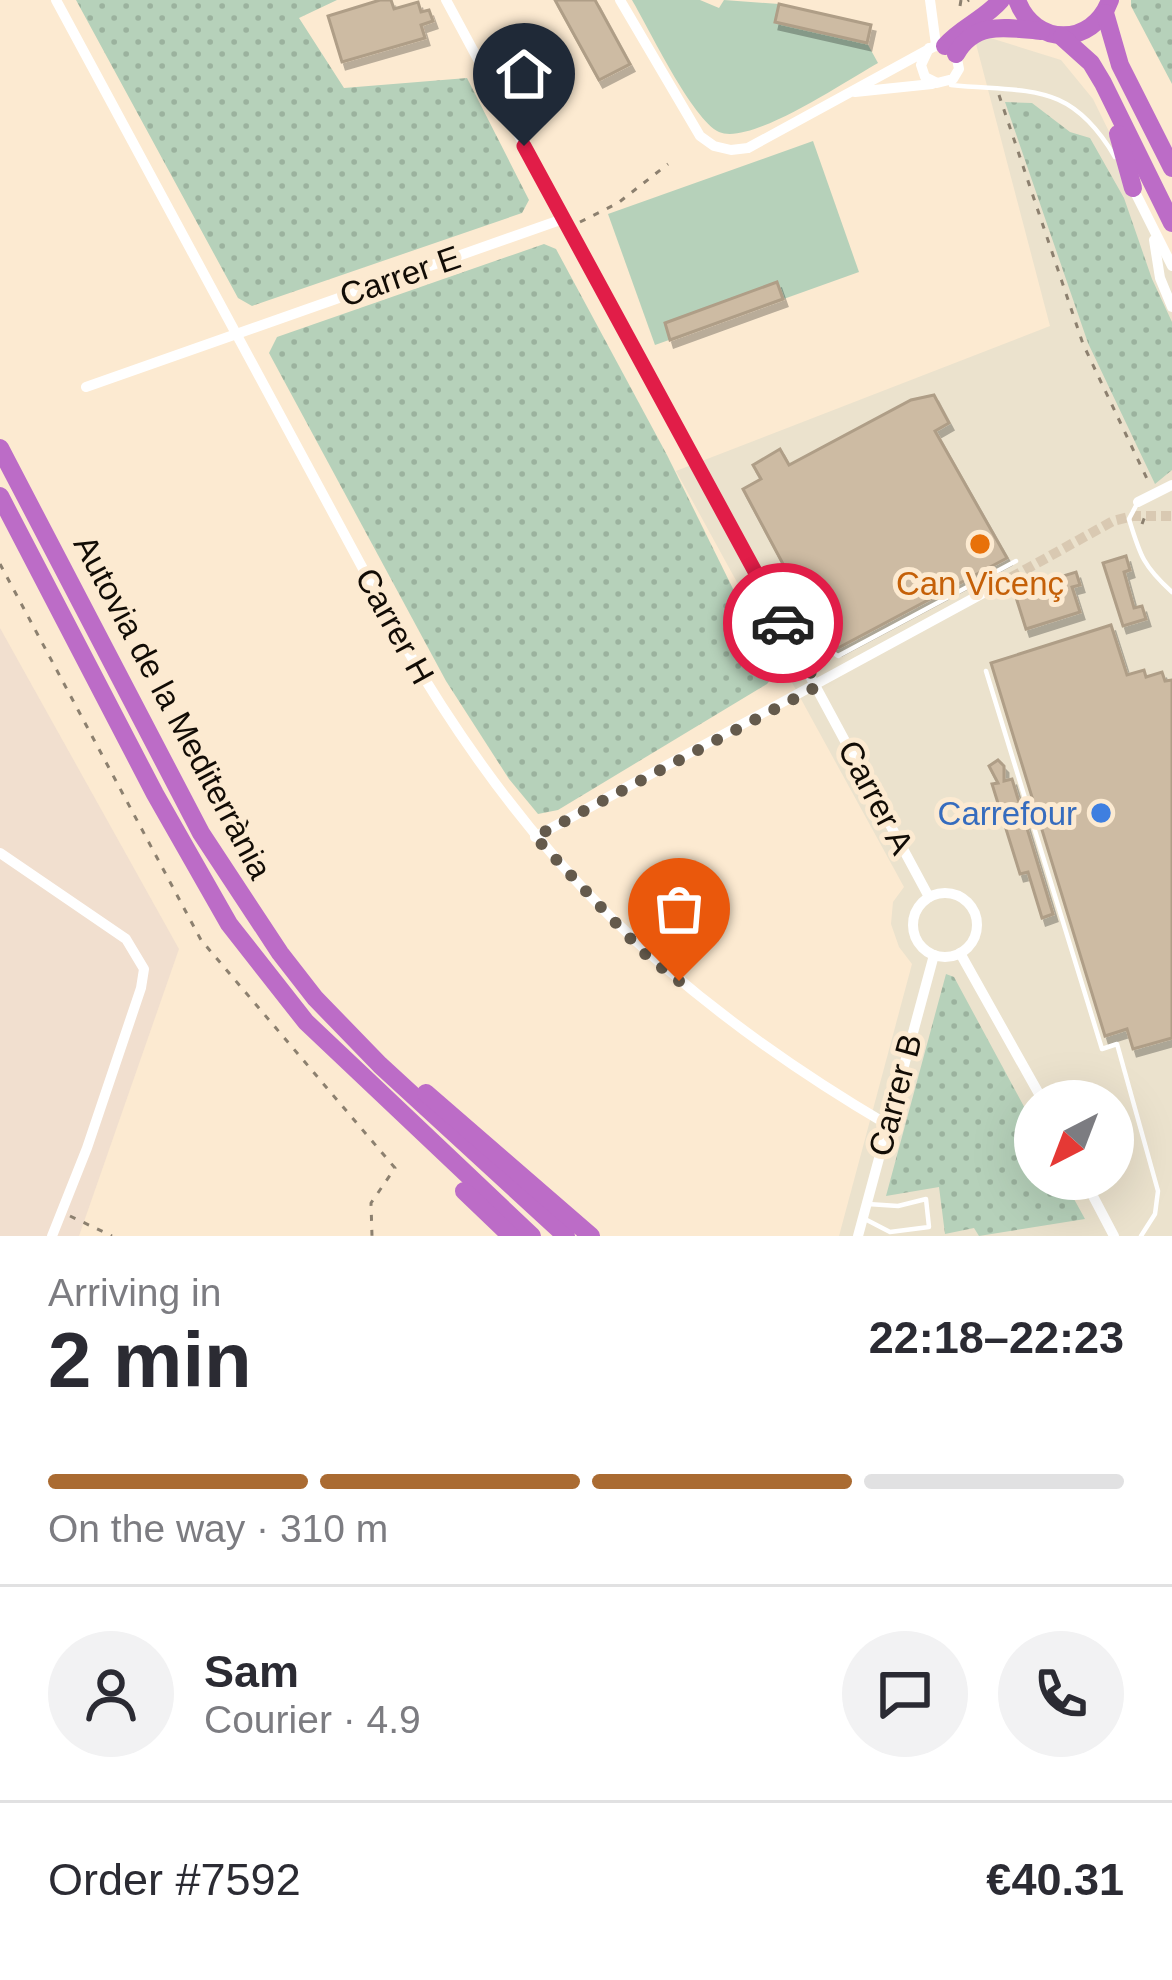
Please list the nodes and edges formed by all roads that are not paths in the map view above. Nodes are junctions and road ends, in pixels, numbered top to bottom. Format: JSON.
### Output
{"nodes":[{"id":1,"x":56,"y":0,"type":"edge"},
{"id":2,"x":446,"y":0,"type":"edge"},
{"id":3,"x":620,"y":0,"type":"edge"},
{"id":4,"x":930,"y":0,"type":"edge"},
{"id":5,"x":1001,"y":0,"type":"edge"},
{"id":6,"x":1017,"y":0,"type":"edge"},
{"id":7,"x":1107,"y":6,"type":"edge"},
{"id":8,"x":1041,"y":31,"type":"junction"},
{"id":9,"x":1062,"y":37,"type":"junction"},
{"id":10,"x":949,"y":55,"type":"junction"},
{"id":11,"x":939,"y":84,"type":"junction"},
{"id":12,"x":852,"y":93,"type":"junction"},
{"id":13,"x":1110,"y":107,"type":"junction"},
{"id":14,"x":1163,"y":140,"type":"edge"},
{"id":15,"x":1172,"y":168,"type":"edge"},
{"id":16,"x":1133,"y":188,"type":"junction"},
{"id":17,"x":565,"y":223,"type":"junction"},
{"id":18,"x":1162,"y":224,"type":"edge"},
{"id":19,"x":1172,"y":266,"type":"edge"},
{"id":20,"x":1172,"y":307,"type":"edge"},
{"id":21,"x":236,"y":334,"type":"junction"},
{"id":22,"x":86,"y":387,"type":"dead end"},
{"id":23,"x":0,"y":448,"type":"edge"},
{"id":24,"x":1172,"y":485,"type":"edge"},
{"id":25,"x":0,"y":496,"type":"edge"},
{"id":26,"x":1144,"y":505,"type":"joint"},
{"id":27,"x":1016,"y":561,"type":"dead end"},
{"id":28,"x":985,"y":592,"type":"tunnel mouth"},
{"id":29,"x":1172,"y":592,"type":"edge"},
{"id":30,"x":780,"y":617,"type":"junction"},
{"id":31,"x":986,"y":671,"type":"dead end"},
{"id":32,"x":818,"y":686,"type":"junction"},
{"id":33,"x":535,"y":837,"type":"junction"},
{"id":34,"x":0,"y":853,"type":"edge"},
{"id":35,"x":929,"y":897,"type":"junction"},
{"id":36,"x":280,"y":953,"type":"junction"},
{"id":37,"x":960,"y":953,"type":"junction"},
{"id":38,"x":934,"y":955,"type":"junction"},
{"id":39,"x":306,"y":1022,"type":"junction"},
{"id":40,"x":1030,"y":1080,"type":"edge"},
{"id":41,"x":888,"y":1125,"type":"junction"},
{"id":42,"x":1095,"y":1200,"type":"edge"},
{"id":43,"x":867,"y":1204,"type":"junction"},
{"id":44,"x":863,"y":1218,"type":"junction"},
{"id":45,"x":52,"y":1236,"type":"edge"},
{"id":46,"x":511,"y":1236,"type":"edge"},
{"id":47,"x":532,"y":1236,"type":"edge"},
{"id":48,"x":566,"y":1236,"type":"edge"},
{"id":49,"x":592,"y":1236,"type":"edge"},
{"id":50,"x":858,"y":1236,"type":"edge"},
{"id":51,"x":1114,"y":1236,"type":"edge"},
{"id":52,"x":1141,"y":1236,"type":"edge"}],
"edges":[{"from":1,"to":21,"type":"street","name":"Carrer H"},
{"from":2,"to":17,"type":"street","name":"Carrer A"},
{"from":3,"to":12,"type":"street"},
{"from":4,"to":10,"type":"street"},
{"from":5,"to":10,"type":"highway"},
{"from":6,"to":8,"type":"highway"},
{"from":7,"to":9,"type":"highway"},
{"from":7,"to":14,"type":"highway"},
{"from":8,"to":9,"type":"highway"},
{"from":8,"to":10,"type":"highway"},
{"from":9,"to":13,"type":"highway"},
{"from":10,"to":11,"type":"street"},
{"from":10,"to":11,"type":"street"},
{"from":10,"to":12,"type":"street"},
{"from":11,"to":12,"type":"street"},
{"from":11,"to":16,"type":"lane"},
{"from":13,"to":16,"type":"highway"},
{"from":13,"to":18,"type":"highway"},
{"from":14,"to":15,"type":"highway"},
{"from":16,"to":18,"type":"street"},
{"from":17,"to":21,"type":"street","name":"Carrer E"},
{"from":17,"to":30,"type":"street","name":"Carrer A"},
{"from":18,"to":19,"type":"street"},
{"from":18,"to":20,"type":"street"},
{"from":21,"to":22,"type":"street","name":"Carrer E"},
{"from":21,"to":33,"type":"street","name":"Carrer H"},
{"from":23,"to":36,"type":"highway","name":"Autovia de la Mediterrània"},
{"from":24,"to":26,"type":"street"},
{"from":25,"to":39,"type":"highway","name":"Autovia de la Mediterrània"},
{"from":26,"to":29,"type":"lane"},
{"from":27,"to":30,"type":"lane"},
{"from":28,"to":32,"type":"street"},
{"from":30,"to":32,"type":"street","name":"Carrer A"},
{"from":31,"to":52,"type":"lane"},
{"from":32,"to":33,"type":"street"},
{"from":32,"to":35,"type":"street","name":"Carrer A"},
{"from":33,"to":41,"type":"street","name":"Carrer H"},
{"from":34,"to":45,"type":"street"},
{"from":35,"to":37,"type":"street"},
{"from":35,"to":38,"type":"street"},
{"from":36,"to":48,"type":"highway","name":"Autovia de la Mediterrània"},
{"from":36,"to":49,"type":"highway"},
{"from":37,"to":38,"type":"street"},
{"from":37,"to":40,"type":"street"},
{"from":38,"to":41,"type":"street","name":"Carrer B"},
{"from":39,"to":46,"type":"highway"},
{"from":39,"to":47,"type":"highway","name":"Autovia de la Mediterrània"},
{"from":41,"to":43,"type":"street","name":"Carrer B"},
{"from":42,"to":51,"type":"street"},
{"from":43,"to":44,"type":"street","name":"Carrer B"},
{"from":43,"to":44,"type":"lane"},
{"from":44,"to":50,"type":"street","name":"Carrer B"}]}
